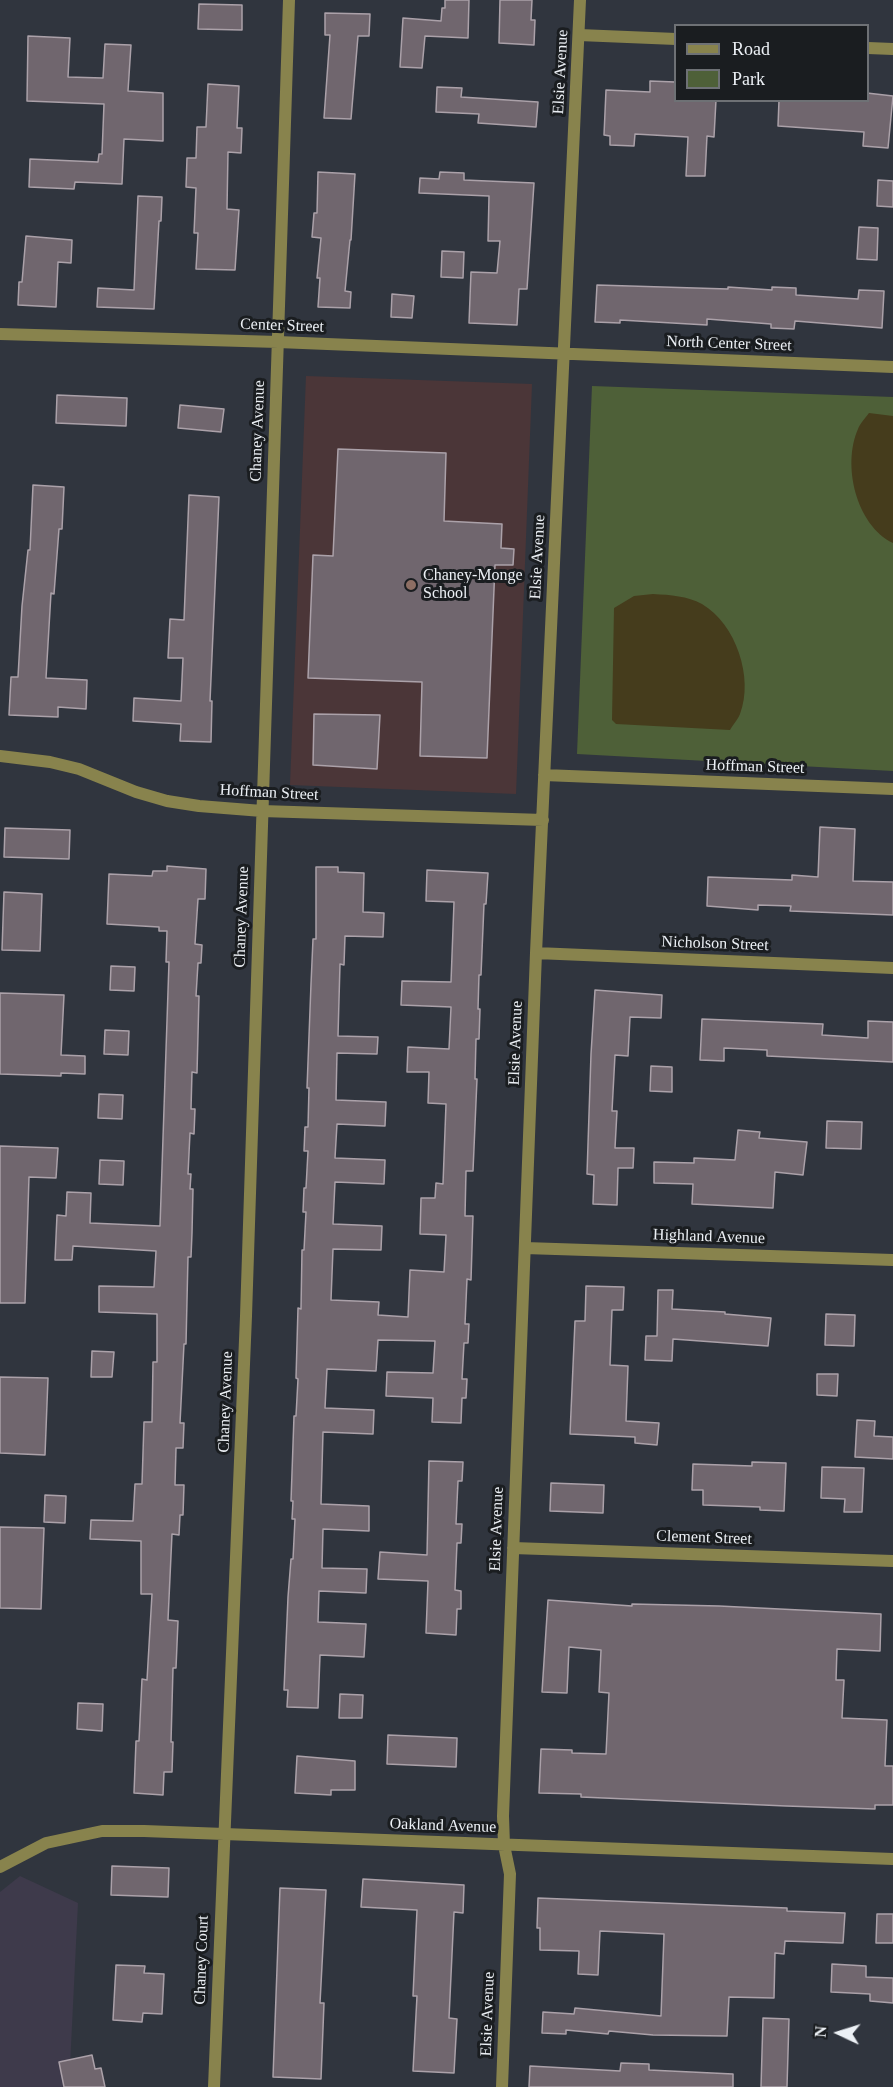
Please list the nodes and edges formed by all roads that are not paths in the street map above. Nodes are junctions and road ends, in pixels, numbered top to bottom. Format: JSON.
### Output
{"nodes":[{"id":1,"x":289,"y":0,"type":"edge"},
{"id":2,"x":580,"y":0,"type":"edge"},
{"id":3,"x":579,"y":35,"type":"junction"},
{"id":4,"x":674,"y":39,"type":"edge"},
{"id":5,"x":869,"y":48,"type":"edge"},
{"id":6,"x":893,"y":50,"type":"edge"},
{"id":7,"x":0,"y":334,"type":"edge"},
{"id":8,"x":278,"y":342,"type":"junction"},
{"id":9,"x":563,"y":353,"type":"junction"},
{"id":10,"x":893,"y":367,"type":"edge"},
{"id":11,"x":0,"y":756,"type":"edge"},
{"id":12,"x":544,"y":775,"type":"junction"},
{"id":13,"x":893,"y":789,"type":"edge"},
{"id":14,"x":262,"y":811,"type":"junction"},
{"id":15,"x":543,"y":820,"type":"junction"},
{"id":16,"x":536,"y":953,"type":"junction"},
{"id":17,"x":893,"y":968,"type":"edge"},
{"id":18,"x":525,"y":1248,"type":"junction"},
{"id":19,"x":893,"y":1260,"type":"edge"},
{"id":20,"x":513,"y":1548,"type":"junction"},
{"id":21,"x":893,"y":1561,"type":"edge"},
{"id":22,"x":224,"y":1834,"type":"junction"},
{"id":23,"x":504,"y":1845,"type":"junction"},
{"id":24,"x":893,"y":1859,"type":"edge"},
{"id":25,"x":0,"y":1868,"type":"edge"},
{"id":26,"x":214,"y":2087,"type":"edge"},
{"id":27,"x":502,"y":2087,"type":"edge"}],
"edges":[{"from":1,"to":8,"type":"street","name":"Chaney Avenue"},
{"from":2,"to":3,"type":"street","name":"Elsie Avenue"},
{"from":3,"to":4,"type":"street"},
{"from":3,"to":9,"type":"street","name":"Elsie Avenue"},
{"from":5,"to":6,"type":"street"},
{"from":7,"to":8,"type":"street","name":"Center Street"},
{"from":8,"to":9,"type":"street","name":"Center Street"},
{"from":8,"to":14,"type":"street","name":"Chaney Avenue"},
{"from":9,"to":10,"type":"street","name":"North Center Street"},
{"from":9,"to":12,"type":"street","name":"Elsie Avenue"},
{"from":11,"to":14,"type":"street","name":"Hoffman Street"},
{"from":12,"to":13,"type":"street","name":"Hoffman Street"},
{"from":12,"to":15,"type":"street","name":"Elsie Avenue"},
{"from":14,"to":15,"type":"street","name":"Hoffman Street"},
{"from":14,"to":22,"type":"street","name":"Chaney Avenue"},
{"from":15,"to":16,"type":"street","name":"Elsie Avenue"},
{"from":16,"to":17,"type":"street","name":"Nicholson Street"},
{"from":16,"to":18,"type":"street","name":"Elsie Avenue"},
{"from":18,"to":19,"type":"street","name":"Highland Avenue"},
{"from":18,"to":20,"type":"street","name":"Elsie Avenue"},
{"from":20,"to":21,"type":"street","name":"Clement Street"},
{"from":20,"to":23,"type":"street","name":"Elsie Avenue"},
{"from":22,"to":23,"type":"street","name":"Oakland Avenue"},
{"from":22,"to":25,"type":"street","name":"Oakland Avenue"},
{"from":22,"to":26,"type":"street","name":"Chaney Court"},
{"from":23,"to":24,"type":"street","name":"Oakland Avenue"},
{"from":23,"to":27,"type":"street","name":"Elsie Avenue"}]}
